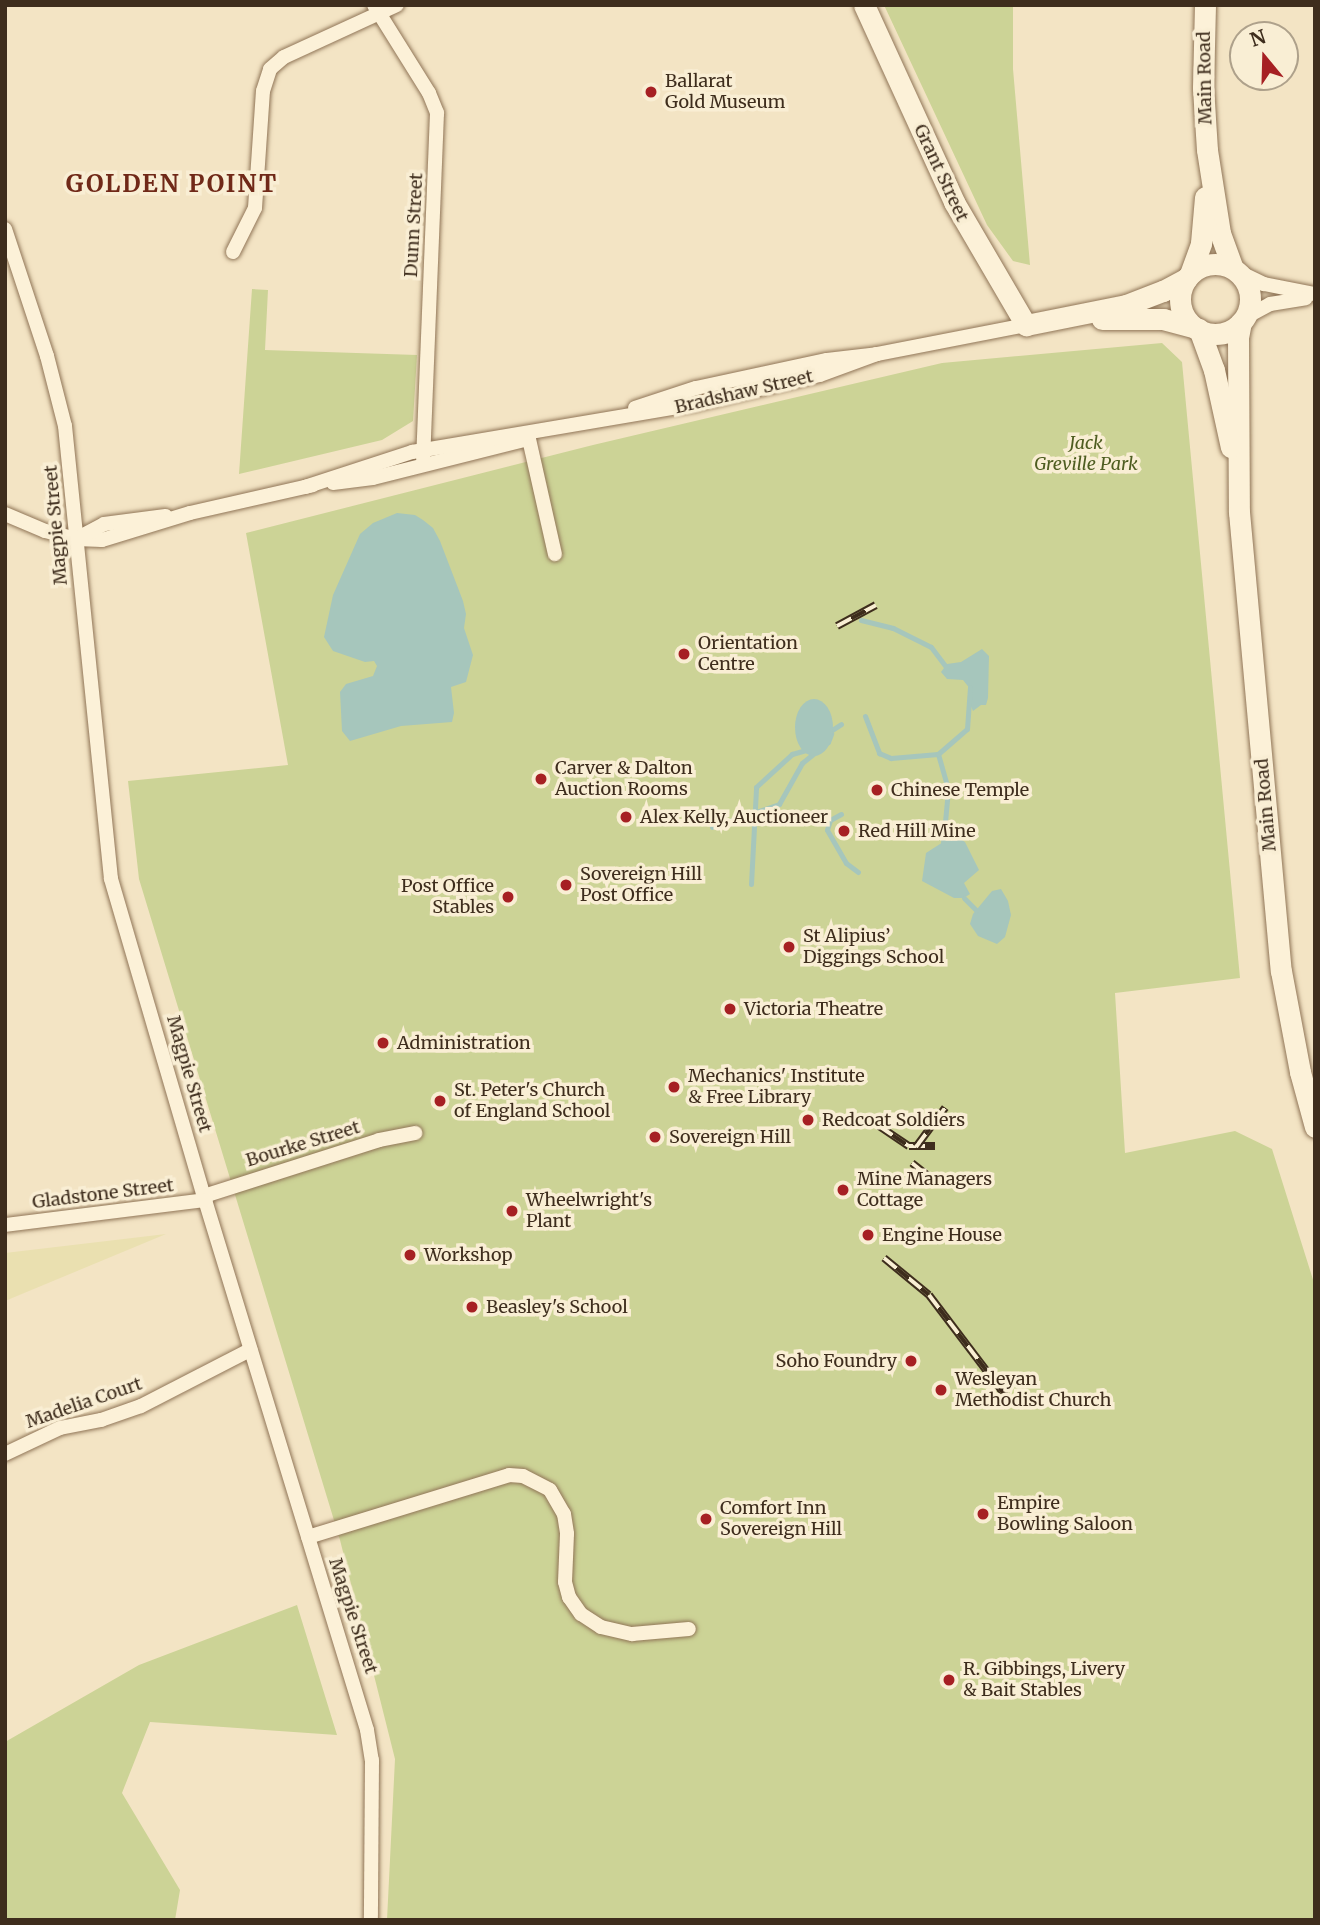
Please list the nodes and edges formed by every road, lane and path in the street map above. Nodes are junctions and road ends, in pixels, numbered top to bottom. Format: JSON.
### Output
{"nodes":[{"id":1,"x":397,"y":5,"type":"edge"},
{"id":2,"x":864,"y":5,"type":"edge"},
{"id":3,"x":1205,"y":5,"type":"edge"},
{"id":4,"x":377,"y":10,"type":"edge"},
{"id":5,"x":1207,"y":150,"type":"junction"},
{"id":6,"x":5,"y":229,"type":"edge"},
{"id":7,"x":233,"y":252,"type":"dead end"},
{"id":8,"x":1235,"y":270,"type":"junction"},
{"id":9,"x":1189,"y":276,"type":"junction"},
{"id":10,"x":1315,"y":295,"type":"edge"},
{"id":11,"x":1243,"y":320,"type":"junction"},
{"id":12,"x":1032,"y":324,"type":"junction"},
{"id":13,"x":1197,"y":328,"type":"junction"},
{"id":14,"x":562,"y":428,"type":"junction"},
{"id":15,"x":529,"y":439,"type":"junction"},
{"id":16,"x":423,"y":457,"type":"junction"},
{"id":17,"x":1237,"y":480,"type":"junction"},
{"id":18,"x":5,"y":514,"type":"edge"},
{"id":19,"x":76,"y":539,"type":"junction"},
{"id":20,"x":555,"y":554,"type":"dead end"},
{"id":21,"x":1315,"y":1127,"type":"edge"},
{"id":22,"x":415,"y":1133,"type":"dead end"},
{"id":23,"x":205,"y":1198,"type":"junction"},
{"id":24,"x":5,"y":1225,"type":"edge"},
{"id":25,"x":250,"y":1350,"type":"junction"},
{"id":26,"x":5,"y":1454,"type":"edge"},
{"id":27,"x":308,"y":1537,"type":"junction"},
{"id":28,"x":689,"y":1629,"type":"dead end"},
{"id":29,"x":371,"y":1920,"type":"edge"}],
"edges":[{"from":1,"to":4,"type":"street"},
{"from":2,"to":12,"type":"main road","name":"Grant Street"},
{"from":3,"to":5,"type":"main road","name":"Main Road"},
{"from":4,"to":7,"type":"street"},
{"from":4,"to":16,"type":"street","name":"Dunn Street"},
{"from":5,"to":8,"type":"main road","name":"Main Road"},
{"from":5,"to":9,"type":"main road","name":"Main Road"},
{"from":6,"to":19,"type":"street","name":"Magpie Street"},
{"from":8,"to":9,"type":"main road"},
{"from":8,"to":10,"type":"street"},
{"from":8,"to":11,"type":"main road"},
{"from":9,"to":12,"type":"main road","name":"Bradshaw Street"},
{"from":9,"to":13,"type":"main road"},
{"from":10,"to":11,"type":"street"},
{"from":11,"to":13,"type":"main road"},
{"from":11,"to":17,"type":"main road","name":"Main Road"},
{"from":12,"to":13,"type":"main road","name":"Bradshaw Street"},
{"from":12,"to":14,"type":"street","name":"Bradshaw Street"},
{"from":13,"to":17,"type":"main road","name":"Main Road"},
{"from":14,"to":15,"type":"street","name":"Bradshaw Street"},
{"from":14,"to":16,"type":"street","name":"Bradshaw Street"},
{"from":15,"to":16,"type":"street","name":"Bradshaw Street"},
{"from":15,"to":20,"type":"street"},
{"from":16,"to":19,"type":"street","name":"Bradshaw Street"},
{"from":17,"to":21,"type":"main road","name":"Main Road"},
{"from":18,"to":19,"type":"street"},
{"from":19,"to":23,"type":"street","name":"Magpie Street"},
{"from":22,"to":23,"type":"street","name":"Bourke Street"},
{"from":23,"to":24,"type":"street","name":"Gladstone Street"},
{"from":23,"to":25,"type":"street","name":"Magpie Street"},
{"from":25,"to":26,"type":"street","name":"Madelia Court"},
{"from":25,"to":27,"type":"street","name":"Magpie Street"},
{"from":27,"to":28,"type":"street"},
{"from":27,"to":29,"type":"street","name":"Magpie Street"}]}
